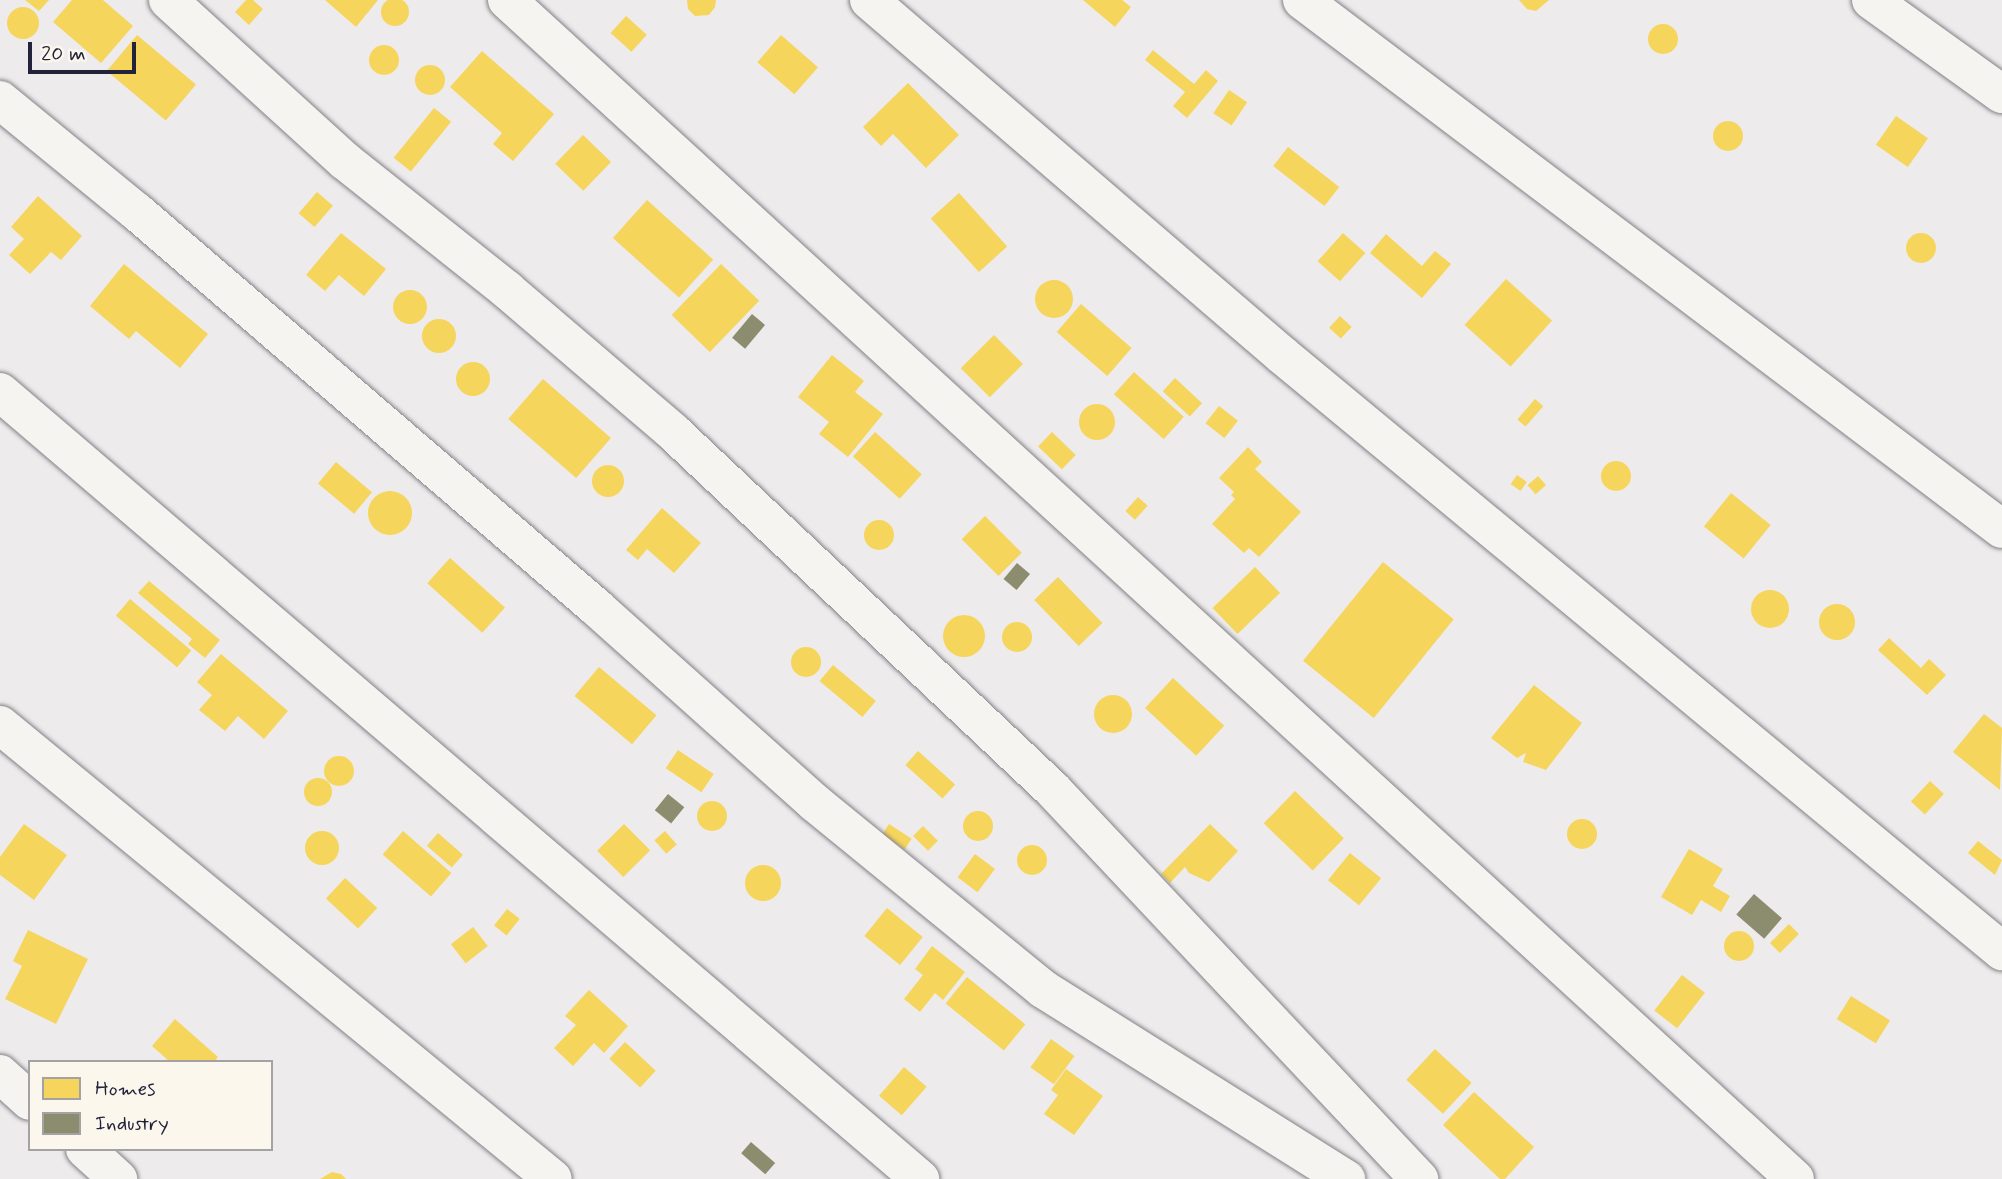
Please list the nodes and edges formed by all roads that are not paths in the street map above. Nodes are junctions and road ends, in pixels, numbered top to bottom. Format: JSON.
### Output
{"nodes":[{"id":1,"x":168,"y":0,"type":"edge"},
{"id":2,"x":507,"y":0,"type":"edge"},
{"id":3,"x":869,"y":0,"type":"edge"},
{"id":4,"x":1301,"y":0,"type":"edge"},
{"id":5,"x":1871,"y":0,"type":"edge"},
{"id":6,"x":2002,"y":94,"type":"edge"},
{"id":7,"x":0,"y":100,"type":"edge"},
{"id":8,"x":0,"y":392,"type":"edge"},
{"id":9,"x":2002,"y":529,"type":"edge"},
{"id":10,"x":0,"y":725,"type":"edge"},
{"id":11,"x":2002,"y":951,"type":"edge"},
{"id":12,"x":0,"y":1074,"type":"edge"},
{"id":13,"x":28,"y":1099,"type":"edge"},
{"id":14,"x":87,"y":1151,"type":"edge"},
{"id":15,"x":118,"y":1179,"type":"edge"},
{"id":16,"x":553,"y":1179,"type":"edge"},
{"id":17,"x":920,"y":1179,"type":"edge"},
{"id":18,"x":1346,"y":1179,"type":"edge"},
{"id":19,"x":1419,"y":1179,"type":"edge"},
{"id":20,"x":1795,"y":1179,"type":"edge"}],
"edges":[{"from":1,"to":19,"type":"street"},
{"from":2,"to":20,"type":"street"},
{"from":3,"to":11,"type":"street"},
{"from":4,"to":9,"type":"street"},
{"from":5,"to":6,"type":"street"},
{"from":7,"to":18,"type":"street"},
{"from":8,"to":17,"type":"street"},
{"from":10,"to":16,"type":"street"},
{"from":12,"to":13,"type":"street"},
{"from":14,"to":15,"type":"street"}]}
